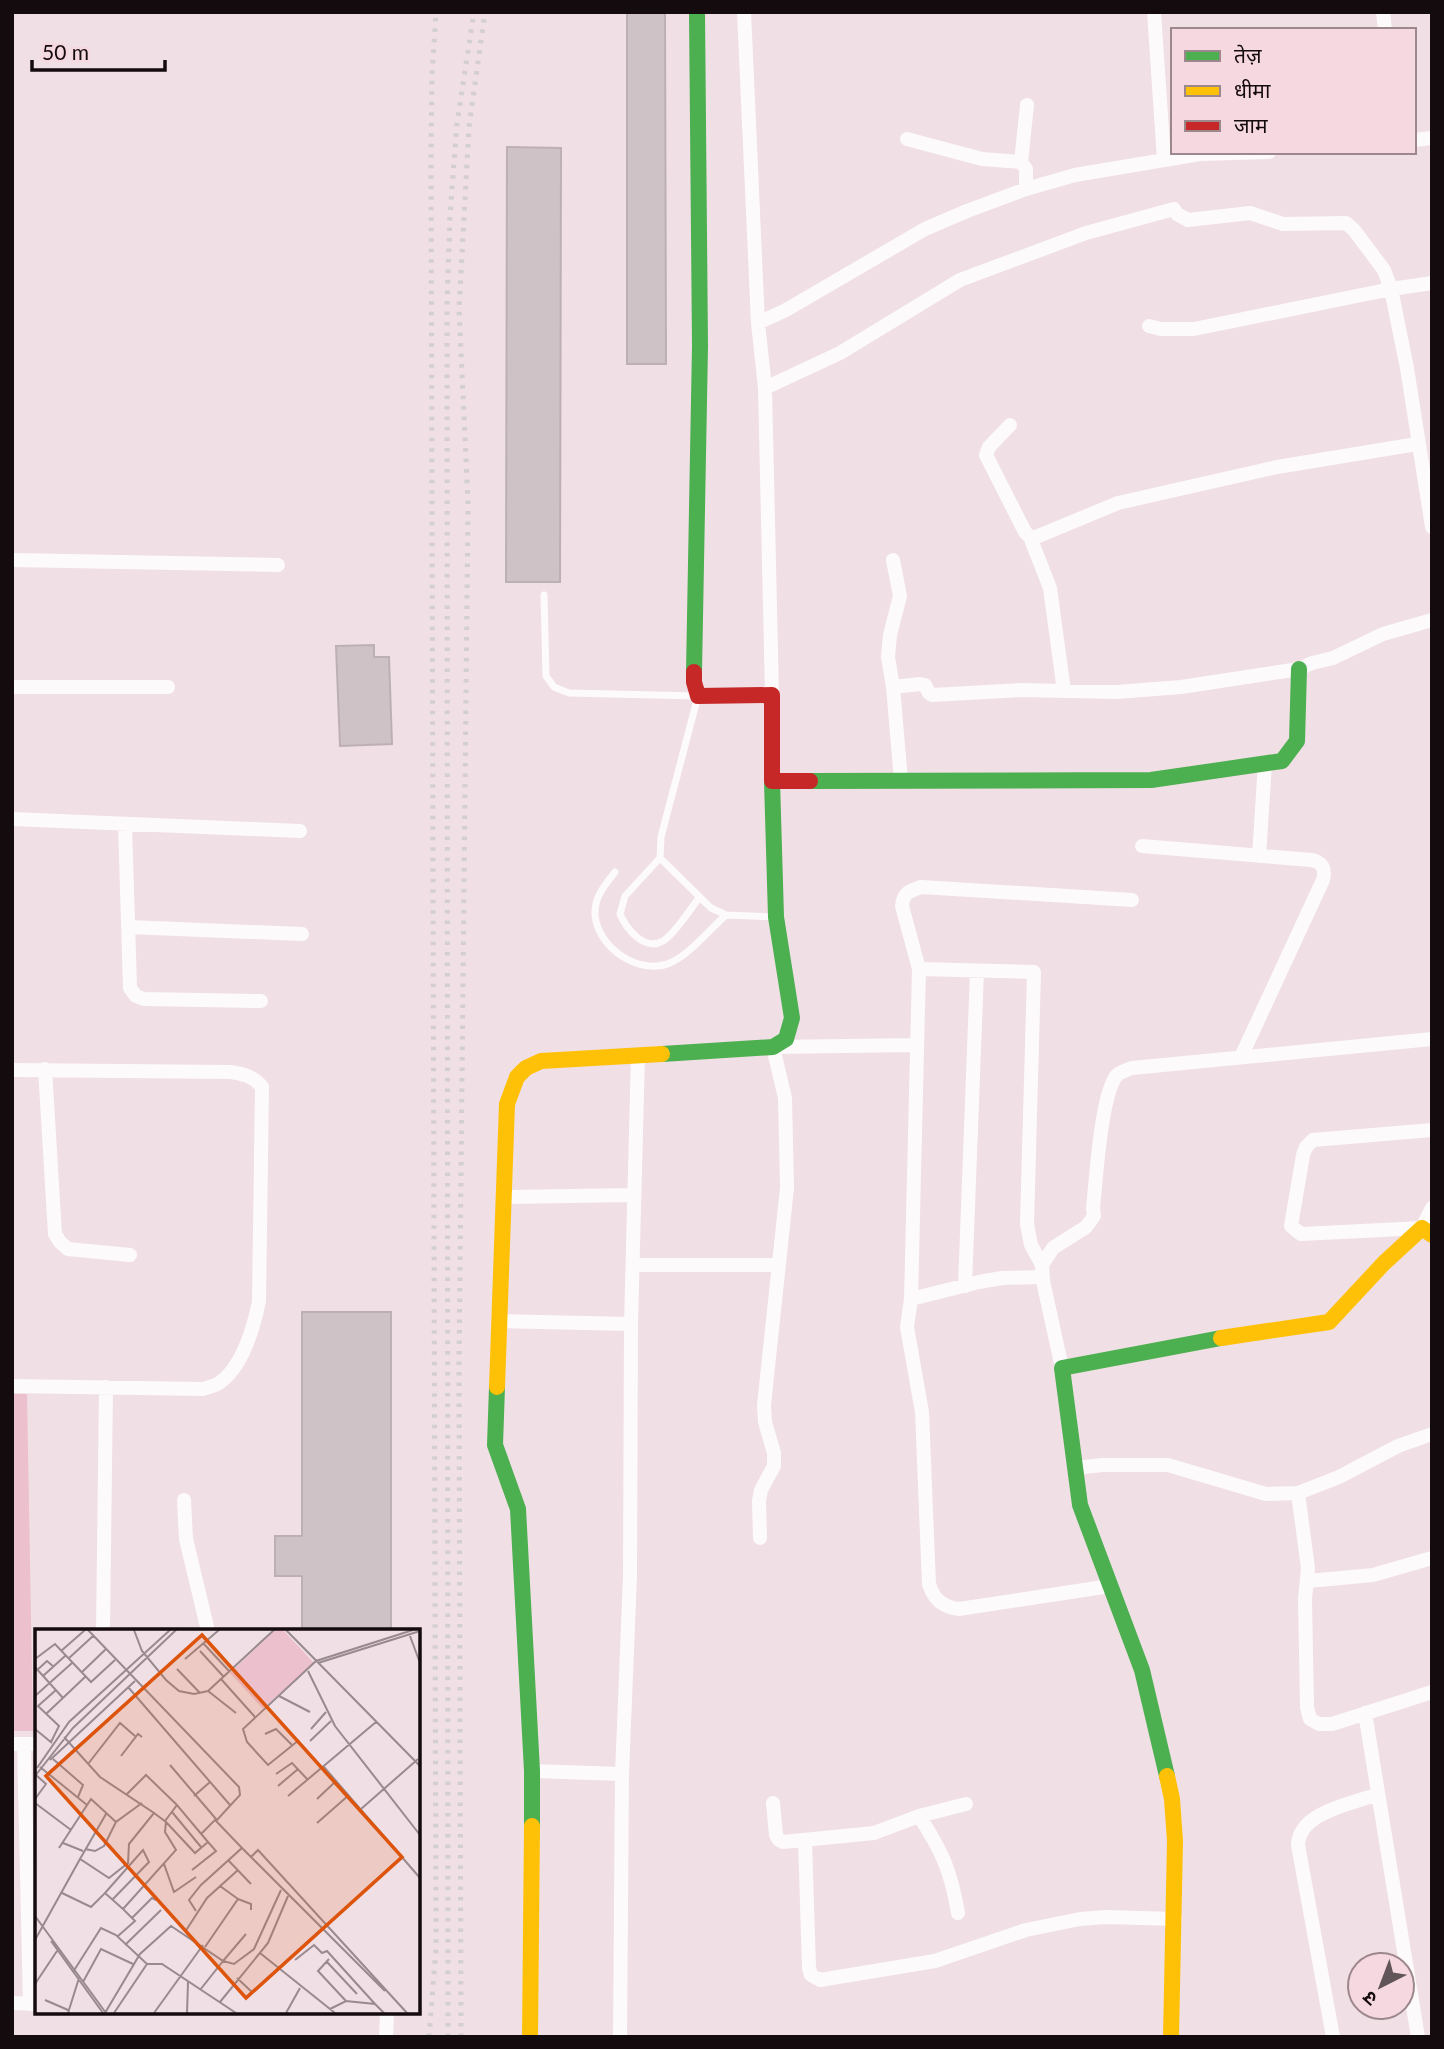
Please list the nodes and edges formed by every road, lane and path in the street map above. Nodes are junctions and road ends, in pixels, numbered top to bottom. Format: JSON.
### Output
{"nodes":[{"id":1,"x":697,"y":12,"type":"edge"},
{"id":2,"x":744,"y":12,"type":"edge"},
{"id":3,"x":1154,"y":12,"type":"edge"},
{"id":4,"x":1027,"y":104,"type":"dead end"},
{"id":5,"x":907,"y":139,"type":"dead end"},
{"id":6,"x":1223,"y":154,"type":"edge"},
{"id":7,"x":1164,"y":160,"type":"junction"},
{"id":8,"x":1021,"y":162,"type":"junction"},
{"id":9,"x":1026,"y":189,"type":"junction"},
{"id":10,"x":1432,"y":283,"type":"edge"},
{"id":11,"x":1391,"y":289,"type":"junction"},
{"id":12,"x":758,"y":323,"type":"junction"},
{"id":13,"x":1149,"y":326,"type":"dead end"},
{"id":14,"x":765,"y":388,"type":"junction"},
{"id":15,"x":1010,"y":425,"type":"dead end"},
{"id":16,"x":1417,"y":444,"type":"junction"},
{"id":17,"x":1426,"y":466,"type":"edge"},
{"id":18,"x":1432,"y":527,"type":"edge"},
{"id":19,"x":1030,"y":537,"type":"junction"},
{"id":20,"x":12,"y":560,"type":"edge"},
{"id":21,"x":893,"y":560,"type":"dead end"},
{"id":22,"x":278,"y":565,"type":"dead end"},
{"id":23,"x":544,"y":595,"type":"dead end"},
{"id":24,"x":1432,"y":620,"type":"edge"},
{"id":25,"x":1299,"y":669,"type":"junction"},
{"id":26,"x":12,"y":687,"type":"edge"},
{"id":27,"x":168,"y":687,"type":"dead end"},
{"id":28,"x":893,"y":687,"type":"junction"},
{"id":29,"x":1064,"y":691,"type":"junction"},
{"id":30,"x":772,"y":695,"type":"junction"},
{"id":31,"x":698,"y":696,"type":"junction"},
{"id":32,"x":1265,"y":763,"type":"junction"},
{"id":33,"x":901,"y":780,"type":"junction"},
{"id":34,"x":772,"y":781,"type":"junction"},
{"id":35,"x":12,"y":819,"type":"edge"},
{"id":36,"x":125,"y":824,"type":"junction"},
{"id":37,"x":300,"y":831,"type":"dead end"},
{"id":38,"x":1142,"y":846,"type":"dead end"},
{"id":39,"x":1259,"y":856,"type":"junction"},
{"id":40,"x":660,"y":858,"type":"junction"},
{"id":41,"x":615,"y":872,"type":"dead end"},
{"id":42,"x":699,"y":898,"type":"junction"},
{"id":43,"x":1132,"y":900,"type":"dead end"},
{"id":44,"x":726,"y":915,"type":"junction"},
{"id":45,"x":776,"y":917,"type":"junction"},
{"id":46,"x":129,"y":927,"type":"junction"},
{"id":47,"x":302,"y":934,"type":"dead end"},
{"id":48,"x":919,"y":969,"type":"junction"},
{"id":49,"x":977,"y":971,"type":"junction"},
{"id":50,"x":261,"y":1001,"type":"dead end"},
{"id":51,"x":1432,"y":1039,"type":"edge"},
{"id":52,"x":917,"y":1045,"type":"junction"},
{"id":53,"x":773,"y":1047,"type":"junction"},
{"id":54,"x":638,"y":1055,"type":"junction"},
{"id":55,"x":1241,"y":1057,"type":"junction"},
{"id":56,"x":45,"y":1069,"type":"junction"},
{"id":57,"x":12,"y":1070,"type":"edge"},
{"id":58,"x":1432,"y":1130,"type":"edge"},
{"id":59,"x":634,"y":1195,"type":"junction"},
{"id":60,"x":504,"y":1198,"type":"junction"},
{"id":61,"x":1432,"y":1208,"type":"edge"},
{"id":62,"x":1427,"y":1231,"type":"edge"},
{"id":63,"x":130,"y":1255,"type":"dead end"},
{"id":64,"x":633,"y":1265,"type":"junction"},
{"id":65,"x":778,"y":1265,"type":"junction"},
{"id":66,"x":1042,"y":1271,"type":"junction"},
{"id":67,"x":965,"y":1286,"type":"junction"},
{"id":68,"x":911,"y":1299,"type":"junction"},
{"id":69,"x":500,"y":1321,"type":"junction"},
{"id":70,"x":631,"y":1324,"type":"junction"},
{"id":71,"x":1062,"y":1368,"type":"junction"},
{"id":72,"x":12,"y":1386,"type":"edge"},
{"id":73,"x":106,"y":1387,"type":"junction"},
{"id":74,"x":1432,"y":1434,"type":"edge"},
{"id":75,"x":1076,"y":1468,"type":"junction"},
{"id":76,"x":1298,"y":1493,"type":"junction"},
{"id":77,"x":184,"y":1500,"type":"dead end"},
{"id":78,"x":760,"y":1538,"type":"dead end"},
{"id":79,"x":1432,"y":1558,"type":"edge"},
{"id":80,"x":1308,"y":1581,"type":"junction"},
{"id":81,"x":1110,"y":1586,"type":"junction"},
{"id":82,"x":103,"y":1629,"type":"edge"},
{"id":83,"x":208,"y":1629,"type":"edge"},
{"id":84,"x":1432,"y":1692,"type":"edge"},
{"id":85,"x":1365,"y":1713,"type":"junction"},
{"id":86,"x":24,"y":1744,"type":"edge"},
{"id":87,"x":532,"y":1771,"type":"junction"},
{"id":88,"x":622,"y":1774,"type":"junction"},
{"id":89,"x":1378,"y":1794,"type":"junction"},
{"id":90,"x":773,"y":1803,"type":"dead end"},
{"id":91,"x":967,"y":1804,"type":"dead end"},
{"id":92,"x":919,"y":1816,"type":"junction"},
{"id":93,"x":805,"y":1840,"type":"junction"},
{"id":94,"x":958,"y":1913,"type":"dead end"},
{"id":95,"x":1175,"y":1919,"type":"junction"},
{"id":96,"x":12,"y":2003,"type":"edge"},
{"id":97,"x":33,"y":2004,"type":"edge"},
{"id":98,"x":387,"y":2014,"type":"edge"},
{"id":99,"x":386,"y":2037,"type":"edge"},
{"id":100,"x":530,"y":2037,"type":"edge"},
{"id":101,"x":620,"y":2037,"type":"edge"},
{"id":102,"x":1171,"y":2037,"type":"edge"},
{"id":103,"x":1334,"y":2037,"type":"edge"},
{"id":104,"x":1419,"y":2037,"type":"edge"}],
"edges":[{"from":1,"to":31,"type":"street"},
{"from":2,"to":12,"type":"street"},
{"from":3,"to":7,"type":"street"},
{"from":4,"to":8,"type":"street"},
{"from":5,"to":8,"type":"street"},
{"from":6,"to":7,"type":"street"},
{"from":7,"to":9,"type":"street"},
{"from":8,"to":9,"type":"street"},
{"from":9,"to":12,"type":"street"},
{"from":10,"to":11,"type":"street"},
{"from":11,"to":13,"type":"street"},
{"from":11,"to":14,"type":"street"},
{"from":11,"to":16,"type":"street"},
{"from":12,"to":14,"type":"street"},
{"from":14,"to":30,"type":"street"},
{"from":15,"to":19,"type":"street"},
{"from":16,"to":17,"type":"street"},
{"from":16,"to":19,"type":"street"},
{"from":17,"to":18,"type":"street"},
{"from":19,"to":29,"type":"street"},
{"from":20,"to":22,"type":"street"},
{"from":21,"to":28,"type":"street"},
{"from":23,"to":31,"type":"lane"},
{"from":24,"to":25,"type":"street"},
{"from":25,"to":29,"type":"street"},
{"from":25,"to":32,"type":"street"},
{"from":26,"to":27,"type":"street"},
{"from":28,"to":29,"type":"street"},
{"from":28,"to":33,"type":"street"},
{"from":30,"to":31,"type":"street"},
{"from":30,"to":34,"type":"street"},
{"from":31,"to":40,"type":"lane"},
{"from":32,"to":33,"type":"street"},
{"from":32,"to":39,"type":"street"},
{"from":33,"to":34,"type":"street"},
{"from":34,"to":45,"type":"street"},
{"from":35,"to":36,"type":"street"},
{"from":36,"to":37,"type":"street"},
{"from":36,"to":46,"type":"street"},
{"from":38,"to":39,"type":"street"},
{"from":39,"to":55,"type":"street"},
{"from":40,"to":42,"type":"lane"},
{"from":40,"to":42,"type":"lane"},
{"from":41,"to":44,"type":"lane"},
{"from":42,"to":44,"type":"lane"},
{"from":43,"to":48,"type":"street"},
{"from":44,"to":45,"type":"lane"},
{"from":45,"to":53,"type":"street"},
{"from":46,"to":47,"type":"street"},
{"from":46,"to":50,"type":"street"},
{"from":48,"to":49,"type":"street"},
{"from":48,"to":52,"type":"street"},
{"from":49,"to":66,"type":"street"},
{"from":49,"to":67,"type":"street"},
{"from":51,"to":55,"type":"street"},
{"from":52,"to":53,"type":"street"},
{"from":52,"to":68,"type":"street"},
{"from":53,"to":54,"type":"street"},
{"from":53,"to":65,"type":"street"},
{"from":54,"to":59,"type":"street"},
{"from":54,"to":60,"type":"street"},
{"from":55,"to":66,"type":"street"},
{"from":56,"to":57,"type":"street"},
{"from":56,"to":63,"type":"street"},
{"from":56,"to":73,"type":"street"},
{"from":58,"to":62,"type":"street"},
{"from":59,"to":60,"type":"street"},
{"from":59,"to":64,"type":"street"},
{"from":60,"to":69,"type":"street"},
{"from":61,"to":62,"type":"street"},
{"from":62,"to":71,"type":"street"},
{"from":64,"to":65,"type":"street"},
{"from":64,"to":70,"type":"street"},
{"from":65,"to":78,"type":"street"},
{"from":66,"to":67,"type":"street"},
{"from":66,"to":71,"type":"street"},
{"from":67,"to":68,"type":"street"},
{"from":68,"to":81,"type":"street"},
{"from":69,"to":70,"type":"street"},
{"from":69,"to":87,"type":"street"},
{"from":70,"to":88,"type":"street"},
{"from":71,"to":75,"type":"street"},
{"from":72,"to":73,"type":"street"},
{"from":73,"to":82,"type":"street"},
{"from":74,"to":76,"type":"street"},
{"from":75,"to":76,"type":"street"},
{"from":75,"to":81,"type":"street"},
{"from":76,"to":80,"type":"street"},
{"from":77,"to":83,"type":"street"},
{"from":79,"to":80,"type":"street"},
{"from":80,"to":85,"type":"street"},
{"from":81,"to":95,"type":"street"},
{"from":84,"to":85,"type":"street"},
{"from":85,"to":89,"type":"street"},
{"from":86,"to":97,"type":"street"},
{"from":87,"to":88,"type":"street"},
{"from":87,"to":100,"type":"street"},
{"from":88,"to":101,"type":"street"},
{"from":89,"to":103,"type":"street"},
{"from":89,"to":104,"type":"street"},
{"from":90,"to":93,"type":"street"},
{"from":91,"to":92,"type":"street"},
{"from":92,"to":93,"type":"street"},
{"from":92,"to":94,"type":"street"},
{"from":93,"to":95,"type":"street"},
{"from":95,"to":102,"type":"street"},
{"from":96,"to":97,"type":"street"},
{"from":98,"to":99,"type":"street"}]}
